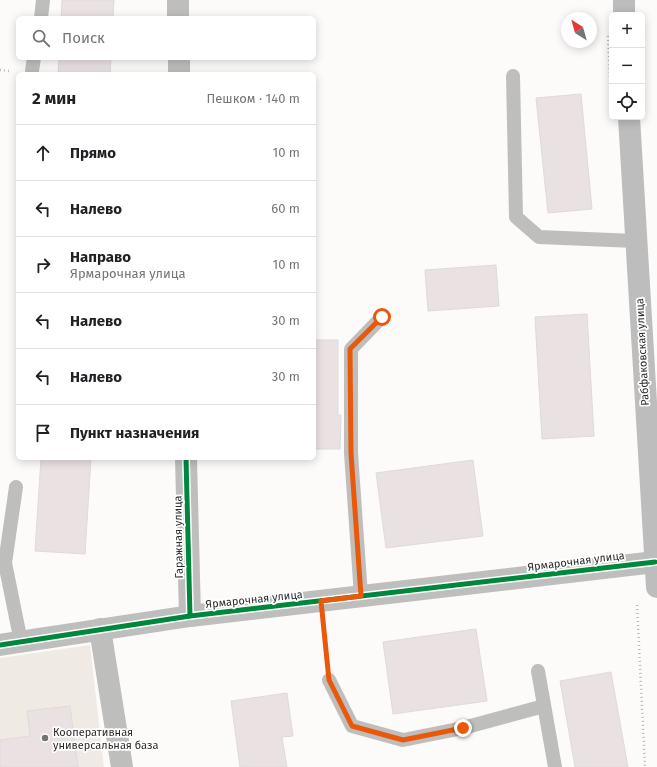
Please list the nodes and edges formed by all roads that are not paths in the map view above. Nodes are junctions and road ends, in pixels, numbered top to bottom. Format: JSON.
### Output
{"nodes":[{"id":1,"x":43,"y":0,"type":"edge"},
{"id":2,"x":178,"y":0,"type":"edge"},
{"id":3,"x":624,"y":0,"type":"edge"},
{"id":4,"x":624,"y":12,"type":"edge"},
{"id":5,"x":41,"y":16,"type":"edge"},
{"id":6,"x":178,"y":16,"type":"edge"},
{"id":7,"x":179,"y":60,"type":"edge"},
{"id":8,"x":179,"y":72,"type":"edge"},
{"id":9,"x":512,"y":76,"type":"dead end"},
{"id":10,"x":629,"y":120,"type":"edge"},
{"id":11,"x":635,"y":241,"type":"junction"},
{"id":12,"x":382,"y":317,"type":"dead end"},
{"id":13,"x":186,"y":460,"type":"edge"},
{"id":14,"x":16,"y":487,"type":"dead end"},
{"id":15,"x":655,"y":562,"type":"junction"},
{"id":16,"x":657,"y":587,"type":"edge"},
{"id":17,"x":361,"y":596,"type":"junction"},
{"id":18,"x":190,"y":616,"type":"junction"},
{"id":19,"x":100,"y":630,"type":"junction"},
{"id":20,"x":10,"y":644,"type":"edge"},
{"id":21,"x":538,"y":671,"type":"dead end"},
{"id":22,"x":329,"y":680,"type":"road end"},
{"id":23,"x":544,"y":706,"type":"junction"},
{"id":24,"x":122,"y":767,"type":"edge"},
{"id":25,"x":555,"y":767,"type":"edge"}],
"edges":[{"from":1,"to":5,"type":"lane"},
{"from":2,"to":6,"type":"street"},
{"from":3,"to":4,"type":"main road"},
{"from":7,"to":8,"type":"street"},
{"from":9,"to":11,"type":"lane"},
{"from":10,"to":11,"type":"main road","name":"Рабфаковская улица"},
{"from":11,"to":15,"type":"main road","name":"Рабфаковская улица"},
{"from":12,"to":17,"type":"lane"},
{"from":13,"to":18,"type":"street","name":"Гаражная улица"},
{"from":14,"to":20,"type":"lane"},
{"from":15,"to":16,"type":"main road","name":"Рабфаковская улица"},
{"from":15,"to":17,"type":"street","name":"Ярмарочная улица"},
{"from":17,"to":18,"type":"street","name":"Ярмарочная улица"},
{"from":18,"to":19,"type":"street","name":"Ярмарочная улица"},
{"from":19,"to":20,"type":"street","name":"Ярмарочная улица"},
{"from":19,"to":24,"type":"street"},
{"from":21,"to":23,"type":"lane"},
{"from":22,"to":23,"type":"lane"},
{"from":23,"to":25,"type":"lane"}]}
